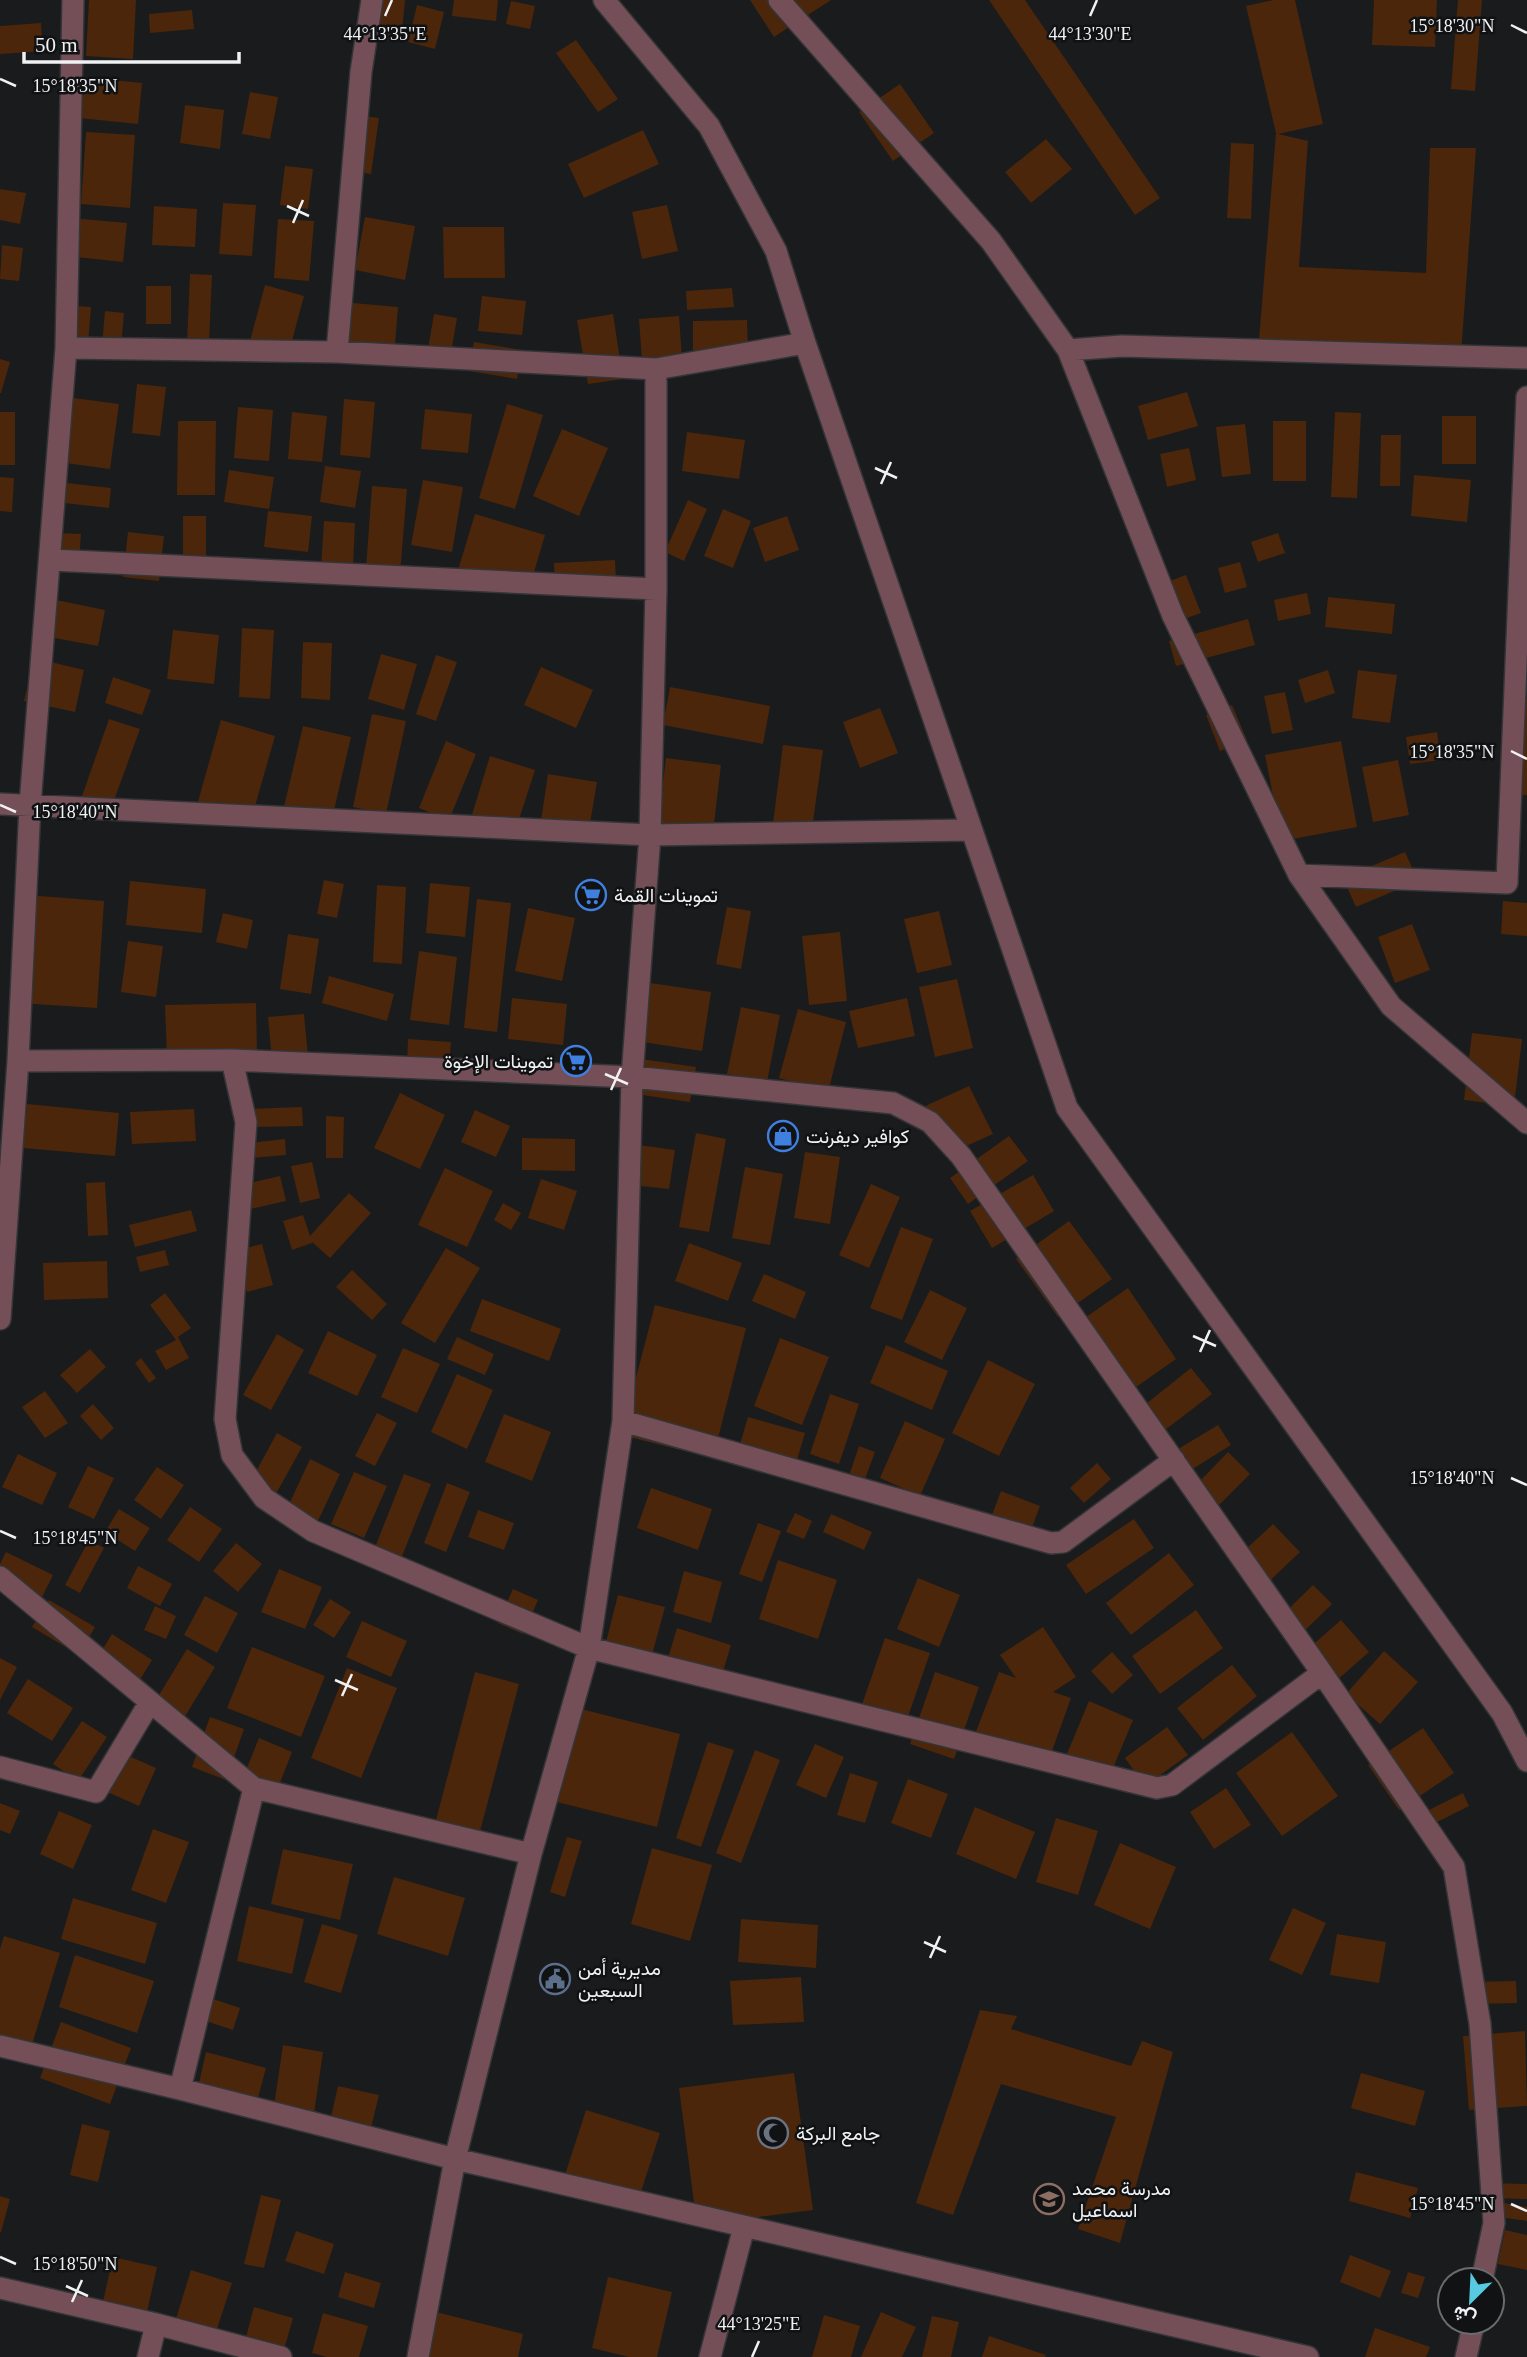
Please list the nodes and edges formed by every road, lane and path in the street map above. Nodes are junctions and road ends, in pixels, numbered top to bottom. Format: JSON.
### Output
{"nodes":[{"id":1,"x":73,"y":0,"type":"edge"},
{"id":2,"x":372,"y":0,"type":"edge"},
{"id":3,"x":604,"y":0,"type":"edge"},
{"id":4,"x":779,"y":0,"type":"edge"},
{"id":5,"x":805,"y":343,"type":"junction"},
{"id":6,"x":66,"y":348,"type":"junction"},
{"id":7,"x":1068,"y":350,"type":"junction"},
{"id":8,"x":337,"y":352,"type":"junction"},
{"id":9,"x":1527,"y":358,"type":"edge"},
{"id":10,"x":656,"y":369,"type":"junction"},
{"id":11,"x":1527,"y":397,"type":"edge"},
{"id":12,"x":51,"y":560,"type":"junction"},
{"id":13,"x":656,"y":589,"type":"junction"},
{"id":14,"x":1522,"y":621,"type":"edge"},
{"id":15,"x":0,"y":804,"type":"edge"},
{"id":16,"x":30,"y":805,"type":"junction"},
{"id":17,"x":971,"y":830,"type":"junction"},
{"id":18,"x":650,"y":835,"type":"junction"},
{"id":19,"x":1298,"y":875,"type":"junction"},
{"id":20,"x":232,"y":1060,"type":"junction"},
{"id":21,"x":18,"y":1061,"type":"junction"},
{"id":22,"x":632,"y":1077,"type":"junction"},
{"id":23,"x":1527,"y":1123,"type":"edge"},
{"id":24,"x":0,"y":1319,"type":"edge"},
{"id":25,"x":623,"y":1421,"type":"junction"},
{"id":26,"x":1174,"y":1460,"type":"junction"},
{"id":27,"x":0,"y":1577,"type":"edge"},
{"id":28,"x":589,"y":1648,"type":"junction"},
{"id":29,"x":1322,"y":1673,"type":"junction"},
{"id":30,"x":150,"y":1702,"type":"junction"},
{"id":31,"x":1527,"y":1761,"type":"edge"},
{"id":32,"x":0,"y":1767,"type":"edge"},
{"id":33,"x":254,"y":1788,"type":"junction"},
{"id":34,"x":531,"y":1854,"type":"junction"},
{"id":35,"x":0,"y":2046,"type":"edge"},
{"id":36,"x":180,"y":2089,"type":"junction"},
{"id":37,"x":455,"y":2159,"type":"junction"},
{"id":38,"x":744,"y":2227,"type":"junction"},
{"id":39,"x":1485,"y":2266,"type":"edge"},
{"id":40,"x":0,"y":2288,"type":"edge"},
{"id":41,"x":156,"y":2324,"type":"junction"},
{"id":42,"x":1471,"y":2336,"type":"edge"},
{"id":43,"x":148,"y":2357,"type":"edge"},
{"id":44,"x":281,"y":2357,"type":"edge"},
{"id":45,"x":418,"y":2357,"type":"edge"},
{"id":46,"x":710,"y":2357,"type":"edge"},
{"id":47,"x":1308,"y":2357,"type":"edge"},
{"id":48,"x":1466,"y":2357,"type":"edge"}],
"edges":[{"from":1,"to":6,"type":"street"},
{"from":2,"to":8,"type":"street"},
{"from":3,"to":5,"type":"street"},
{"from":4,"to":7,"type":"street"},
{"from":5,"to":10,"type":"street"},
{"from":5,"to":17,"type":"street"},
{"from":6,"to":8,"type":"street"},
{"from":6,"to":12,"type":"street"},
{"from":7,"to":9,"type":"street"},
{"from":7,"to":19,"type":"street"},
{"from":8,"to":10,"type":"street"},
{"from":10,"to":13,"type":"street"},
{"from":11,"to":14,"type":"street"},
{"from":12,"to":13,"type":"street"},
{"from":12,"to":16,"type":"street"},
{"from":13,"to":18,"type":"street"},
{"from":14,"to":19,"type":"street"},
{"from":15,"to":16,"type":"street"},
{"from":16,"to":18,"type":"street"},
{"from":16,"to":21,"type":"street"},
{"from":17,"to":18,"type":"street"},
{"from":17,"to":31,"type":"street"},
{"from":18,"to":22,"type":"street"},
{"from":19,"to":23,"type":"street"},
{"from":20,"to":21,"type":"street"},
{"from":20,"to":22,"type":"street"},
{"from":20,"to":28,"type":"street"},
{"from":21,"to":24,"type":"street"},
{"from":22,"to":25,"type":"street"},
{"from":22,"to":26,"type":"street"},
{"from":25,"to":26,"type":"street"},
{"from":25,"to":28,"type":"street"},
{"from":26,"to":29,"type":"street"},
{"from":27,"to":30,"type":"street"},
{"from":28,"to":29,"type":"street"},
{"from":28,"to":34,"type":"street"},
{"from":29,"to":39,"type":"street"},
{"from":30,"to":32,"type":"street"},
{"from":30,"to":33,"type":"street"},
{"from":33,"to":34,"type":"street"},
{"from":33,"to":36,"type":"street"},
{"from":34,"to":37,"type":"street"},
{"from":35,"to":36,"type":"street"},
{"from":36,"to":37,"type":"street"},
{"from":37,"to":38,"type":"street"},
{"from":37,"to":45,"type":"street"},
{"from":38,"to":46,"type":"street"},
{"from":38,"to":47,"type":"street"},
{"from":40,"to":41,"type":"street"},
{"from":41,"to":43,"type":"street"},
{"from":41,"to":44,"type":"street"},
{"from":42,"to":48,"type":"street"}]}
